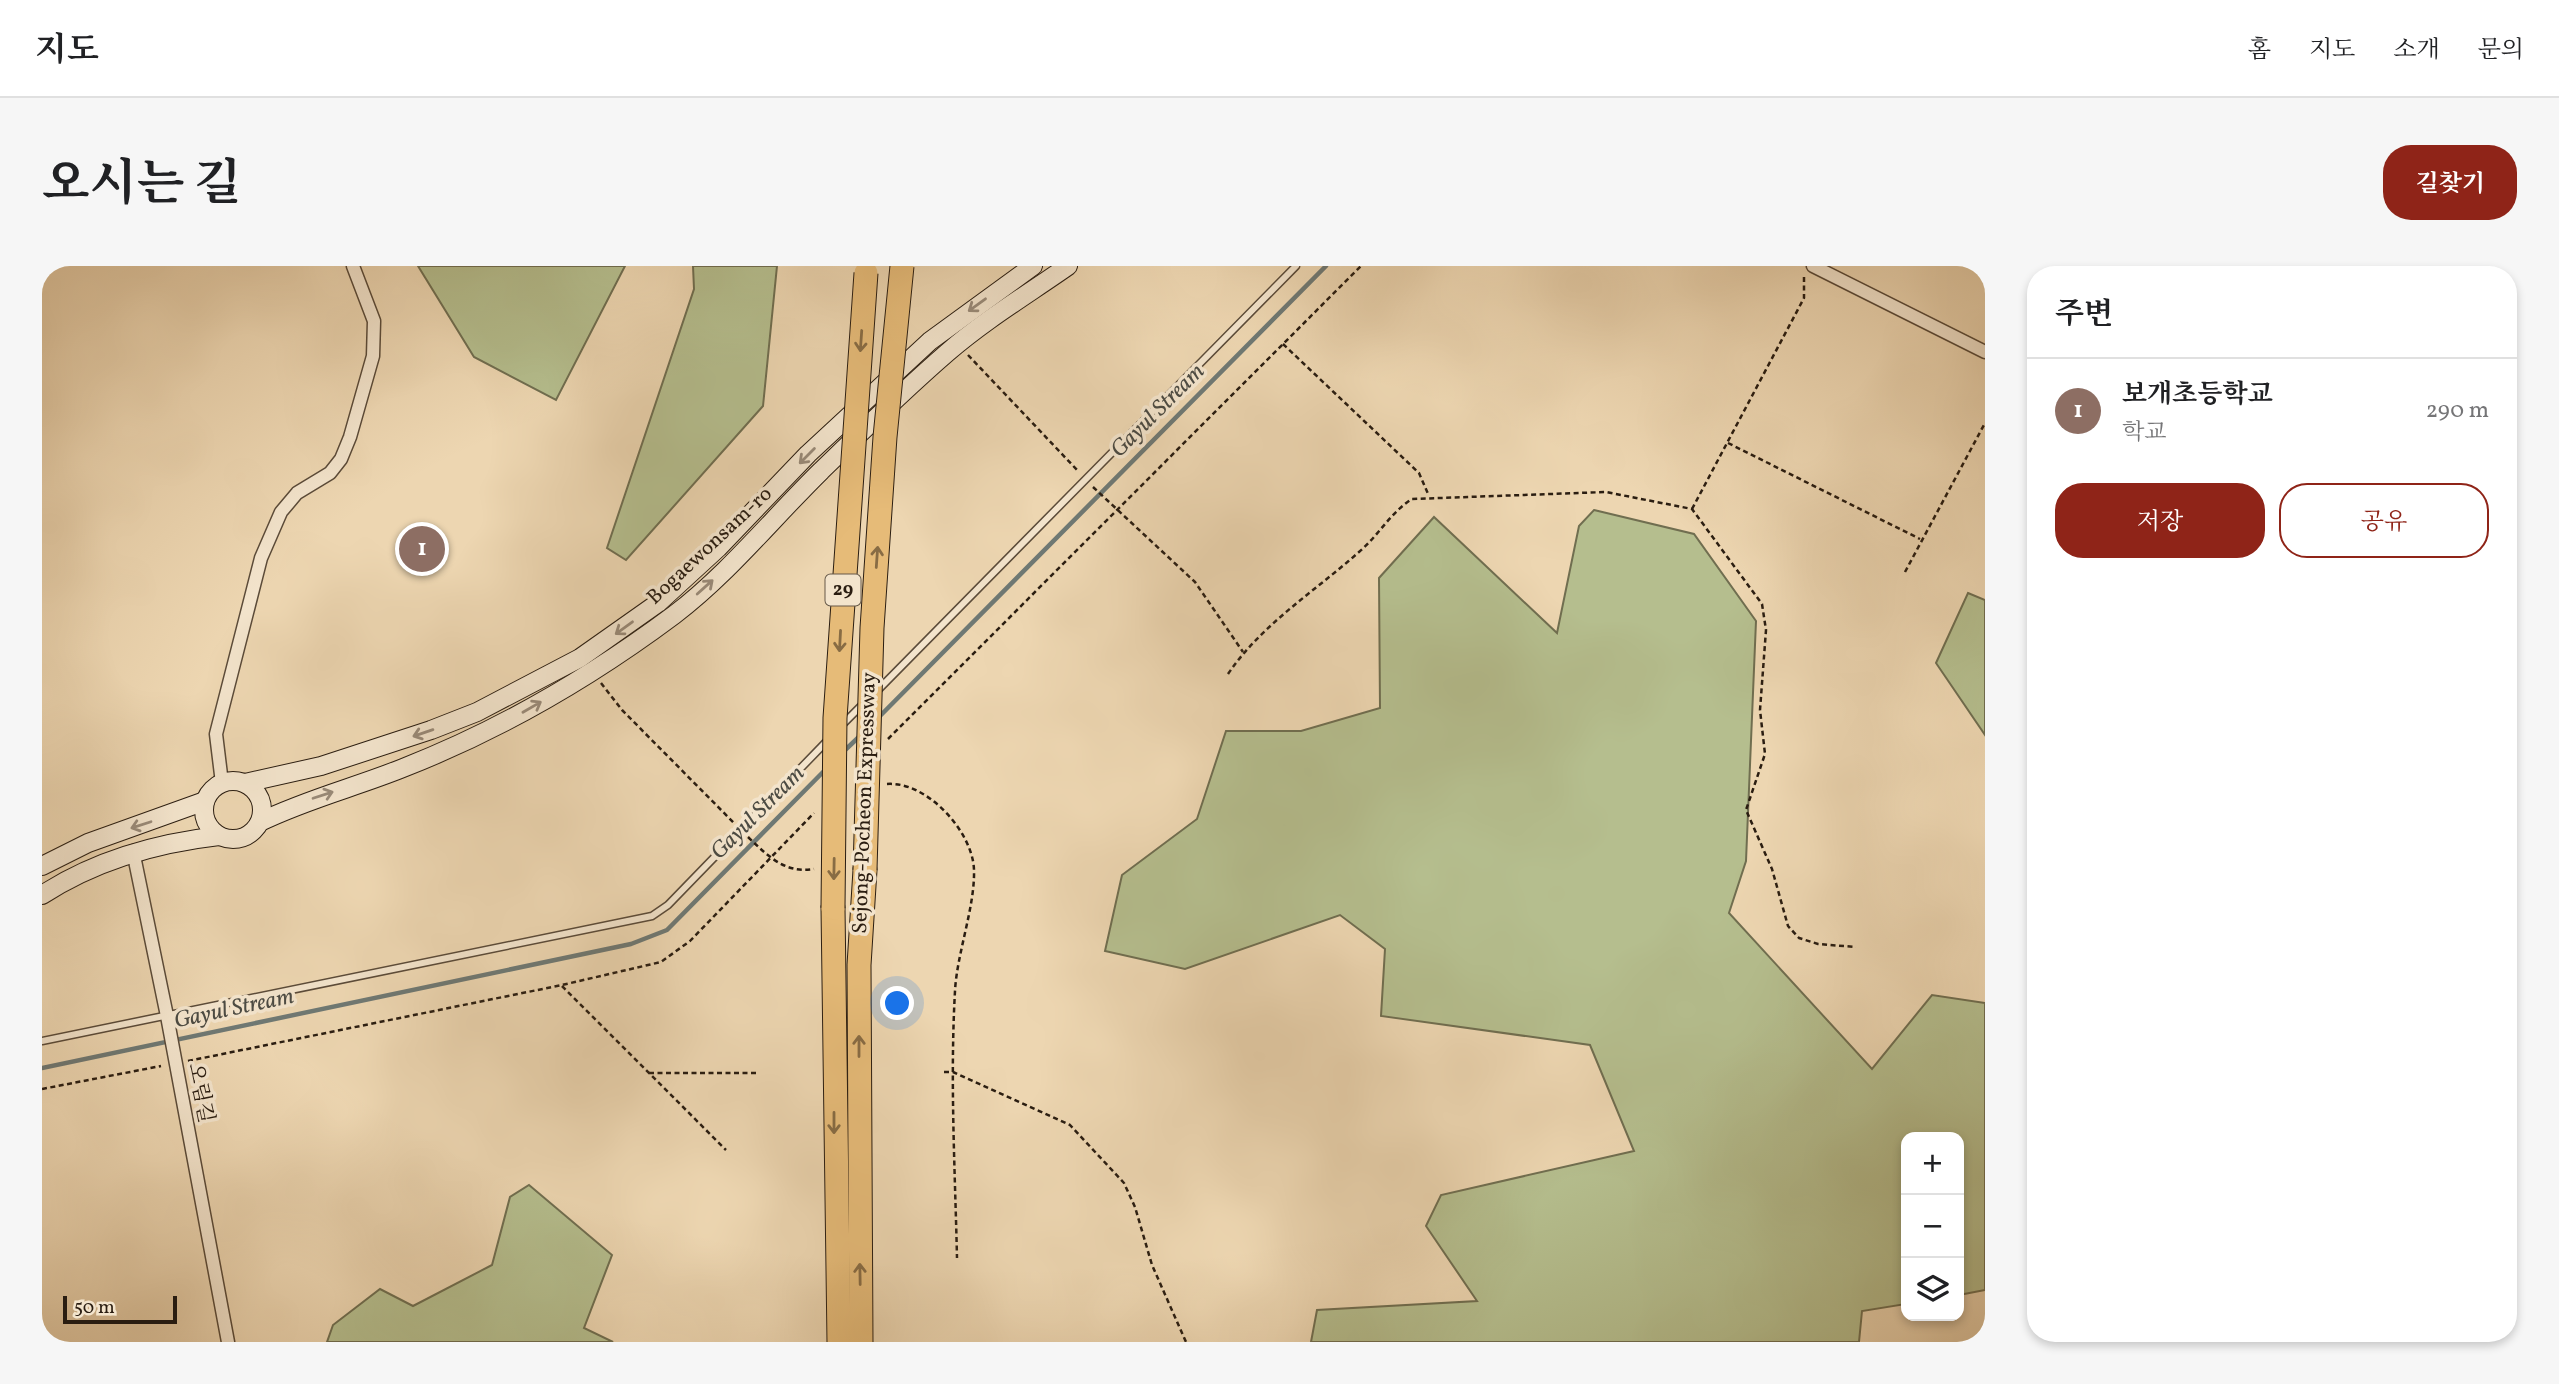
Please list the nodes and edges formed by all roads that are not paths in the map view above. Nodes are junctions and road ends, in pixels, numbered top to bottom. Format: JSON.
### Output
{"nodes":[{"id":1,"x":353,"y":266,"type":"edge"},
{"id":2,"x":902,"y":266,"type":"edge"},
{"id":3,"x":1033,"y":266,"type":"edge"},
{"id":4,"x":1068,"y":266,"type":"edge"},
{"id":5,"x":1296,"y":266,"type":"edge"},
{"id":6,"x":1813,"y":266,"type":"edge"},
{"id":7,"x":867,"y":270,"type":"edge"},
{"id":8,"x":1985,"y":352,"type":"edge"},
{"id":9,"x":222,"y":783,"type":"junction"},
{"id":10,"x":245,"y":783,"type":"junction"},
{"id":11,"x":205,"y":801,"type":"junction"},
{"id":12,"x":260,"y":822,"type":"junction"},
{"id":13,"x":219,"y":836,"type":"junction"},
{"id":14,"x":133,"y":851,"type":"junction"},
{"id":15,"x":42,"y":866,"type":"edge"},
{"id":16,"x":42,"y":895,"type":"edge"},
{"id":17,"x":167,"y":1016,"type":"junction"},
{"id":18,"x":42,"y":1041,"type":"edge"},
{"id":19,"x":228,"y":1342,"type":"edge"},
{"id":20,"x":839,"y":1342,"type":"edge"},
{"id":21,"x":861,"y":1342,"type":"edge"}],
"edges":[{"from":1,"to":9,"type":"street"},
{"from":21,"to":2,"type":"highway","name":"Sejong-Pocheon Expressway","number":"29","one_way":true,"bridge":true},
{"from":3,"to":10,"type":"main road","name":"Bogaewonsam-ro","one_way":true},
{"from":12,"to":4,"type":"main road","name":"Bogaewonsam-ro","one_way":true},
{"from":5,"to":17,"type":"lane"},
{"from":6,"to":8,"type":"street"},
{"from":7,"to":20,"type":"highway","name":"Sejong-Pocheon Expressway","number":"29","one_way":true,"bridge":true},
{"from":9,"to":10,"type":"main road"},
{"from":9,"to":11,"type":"main road"},
{"from":10,"to":12,"type":"main road"},
{"from":11,"to":13,"type":"main road"},
{"from":11,"to":15,"type":"main road","one_way":true},
{"from":12,"to":13,"type":"main road"},
{"from":13,"to":14,"type":"main road"},
{"from":14,"to":16,"type":"main road"},
{"from":14,"to":17,"type":"street","name":"오림길"},
{"from":17,"to":18,"type":"lane"},
{"from":17,"to":19,"type":"street","name":"오림길"}]}
